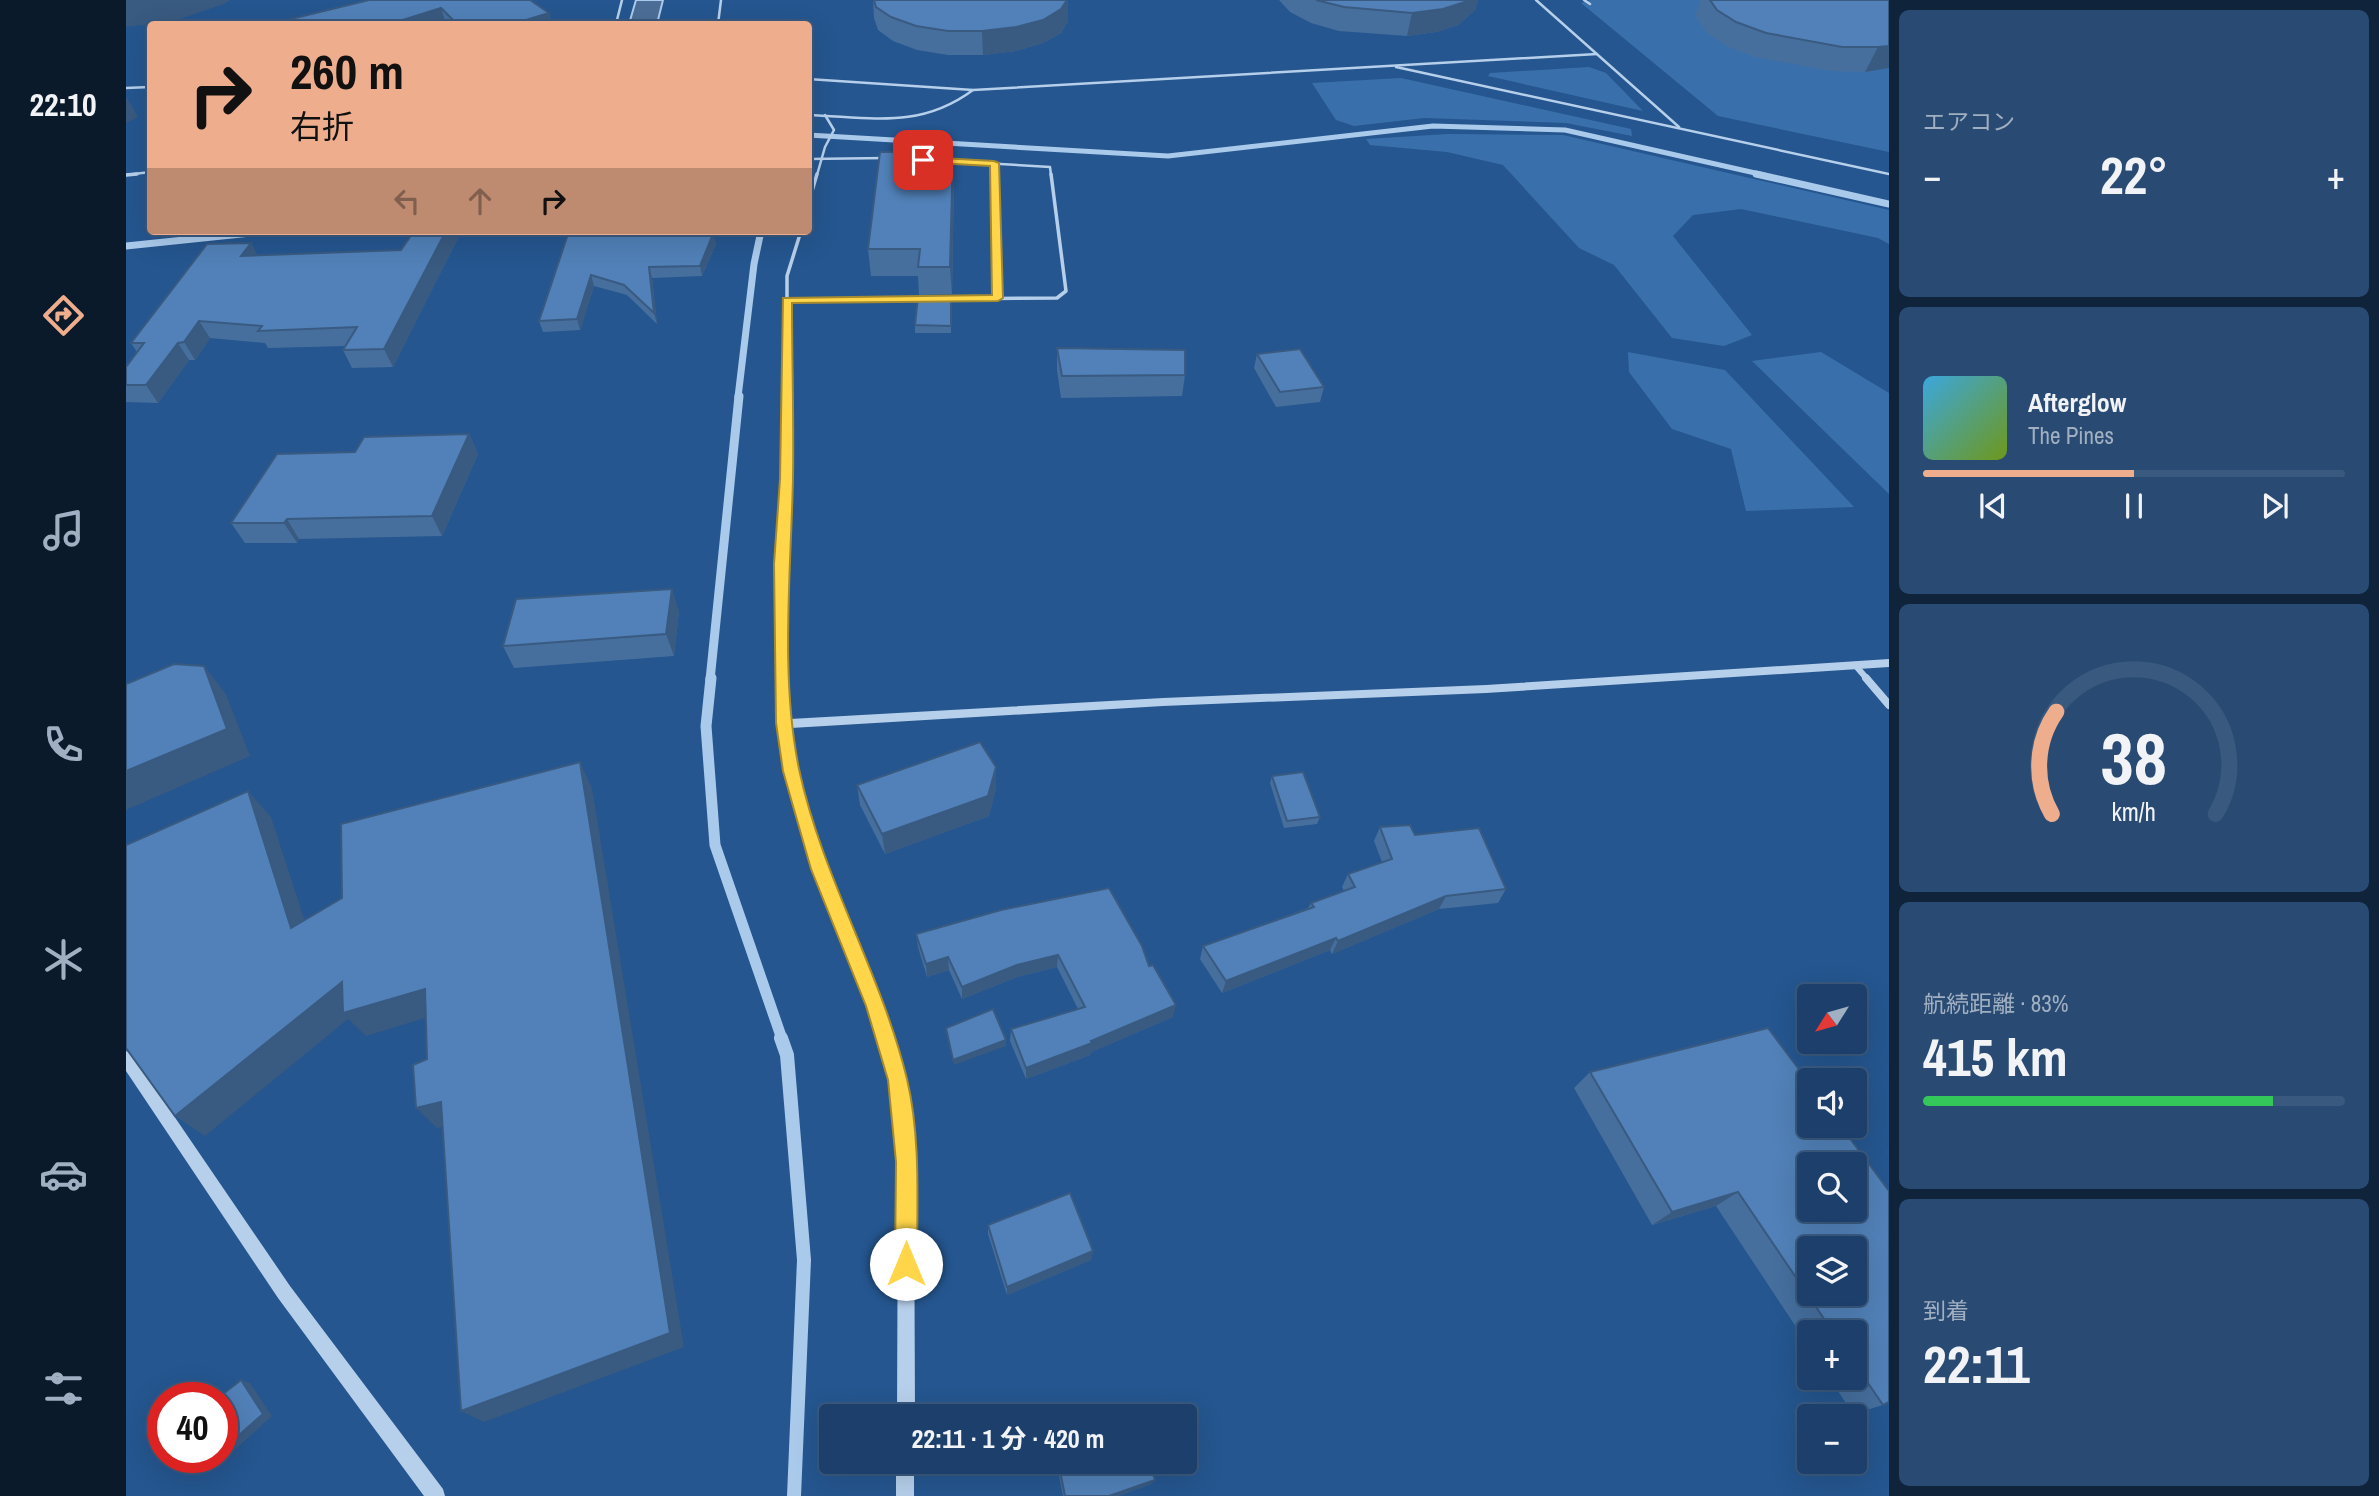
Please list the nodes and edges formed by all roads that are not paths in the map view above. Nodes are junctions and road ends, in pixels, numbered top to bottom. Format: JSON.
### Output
{"nodes":[{"id":1,"x":622,"y":0,"type":"edge"},
{"id":2,"x":721,"y":0,"type":"edge"},
{"id":3,"x":1536,"y":0,"type":"edge"},
{"id":4,"x":1584,"y":0,"type":"edge"},
{"id":5,"x":1590,"y":4,"type":"dead end"},
{"id":6,"x":617,"y":21,"type":"edge"},
{"id":7,"x":718,"y":21,"type":"edge"},
{"id":8,"x":1597,"y":54,"type":"junction"},
{"id":9,"x":1390,"y":66,"type":"junction"},
{"id":10,"x":812,"y":79,"type":"edge"},
{"id":11,"x":147,"y":87,"type":"edge"},
{"id":12,"x":126,"y":88,"type":"edge"},
{"id":13,"x":973,"y":90,"type":"junction"},
{"id":14,"x":812,"y":115,"type":"edge"},
{"id":15,"x":825,"y":115,"type":"junction"},
{"id":16,"x":1682,"y":129,"type":"junction"},
{"id":17,"x":887,"y":158,"type":"edge"},
{"id":18,"x":812,"y":159,"type":"edge"},
{"id":19,"x":821,"y":159,"type":"junction"},
{"id":20,"x":940,"y":160,"type":"edge"},
{"id":21,"x":994,"y":163,"type":"junction"},
{"id":22,"x":147,"y":172,"type":"edge"},
{"id":23,"x":1889,"y":174,"type":"edge"},
{"id":24,"x":126,"y":175,"type":"edge"},
{"id":25,"x":812,"y":191,"type":"edge"},
{"id":26,"x":800,"y":235,"type":"edge"},
{"id":27,"x":998,"y":298,"type":"junction"},
{"id":28,"x":787,"y":300,"type":"junction"},
{"id":29,"x":1889,"y":663,"type":"edge"},
{"id":30,"x":1855,"y":665,"type":"junction"},
{"id":31,"x":1889,"y":705,"type":"edge"},
{"id":32,"x":783,"y":723,"type":"junction"},
{"id":33,"x":126,"y":1058,"type":"edge"},
{"id":34,"x":905,"y":1404,"type":"edge"},
{"id":35,"x":905,"y":1474,"type":"edge"},
{"id":36,"x":436,"y":1496,"type":"edge"},
{"id":37,"x":905,"y":1496,"type":"edge"}],
"edges":[{"from":1,"to":6,"type":"lane"},
{"from":2,"to":7,"type":"lane"},
{"from":3,"to":8,"type":"lane"},
{"from":4,"to":5,"type":"lane"},
{"from":8,"to":9,"type":"lane"},
{"from":8,"to":16,"type":"lane"},
{"from":9,"to":13,"type":"lane"},
{"from":9,"to":16,"type":"lane"},
{"from":10,"to":13,"type":"lane"},
{"from":11,"to":12,"type":"lane"},
{"from":13,"to":15,"type":"lane"},
{"from":14,"to":15,"type":"lane"},
{"from":15,"to":19,"type":"lane"},
{"from":16,"to":23,"type":"lane"},
{"from":17,"to":19,"type":"lane"},
{"from":18,"to":19,"type":"lane"},
{"from":19,"to":25,"type":"lane"},
{"from":20,"to":21,"type":"lane"},
{"from":21,"to":27,"type":"lane"},
{"from":21,"to":27,"type":"lane"},
{"from":22,"to":24,"type":"lane"},
{"from":26,"to":28,"type":"lane"},
{"from":27,"to":28,"type":"lane"},
{"from":28,"to":32,"type":"street"},
{"from":29,"to":30,"type":"street"},
{"from":30,"to":31,"type":"street"},
{"from":30,"to":32,"type":"street"},
{"from":32,"to":34,"type":"street"},
{"from":33,"to":36,"type":"street"},
{"from":35,"to":37,"type":"street"}]}
